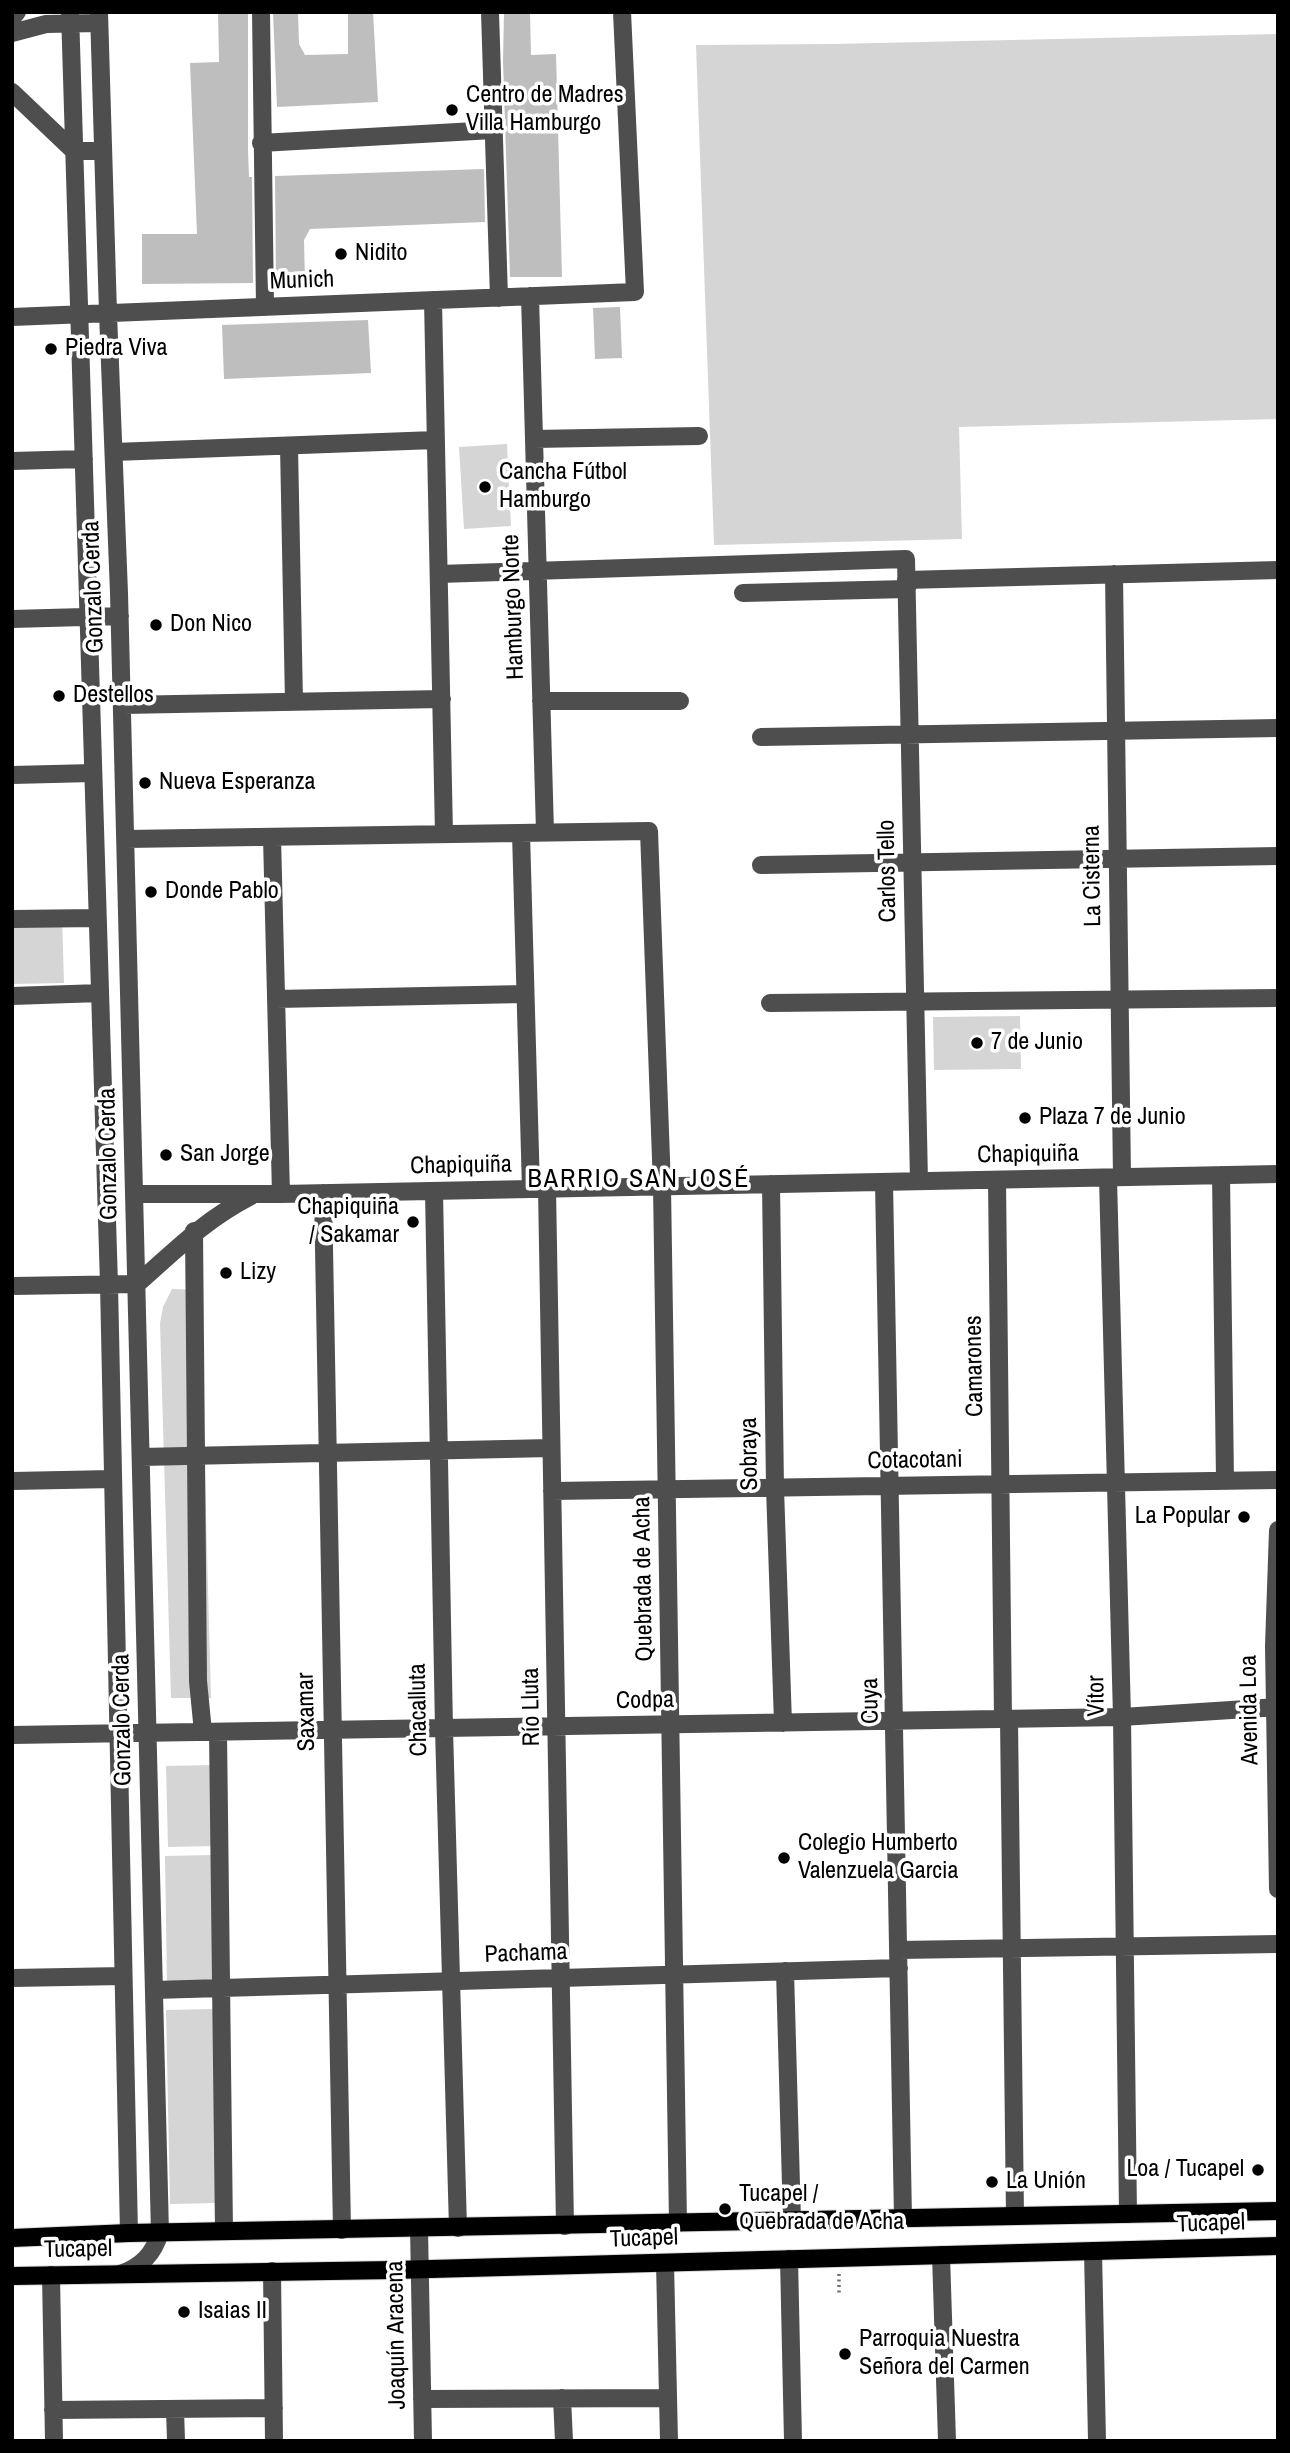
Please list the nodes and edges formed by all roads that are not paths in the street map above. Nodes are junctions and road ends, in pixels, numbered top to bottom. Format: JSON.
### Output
{"nodes":[{"id":1,"x":17,"y":12,"type":"edge"},
{"id":2,"x":261,"y":12,"type":"edge"},
{"id":3,"x":490,"y":12,"type":"edge"},
{"id":4,"x":622,"y":12,"type":"edge"},
{"id":5,"x":12,"y":18,"type":"edge"},
{"id":6,"x":70,"y":18,"type":"edge"},
{"id":7,"x":99,"y":18,"type":"edge"},
{"id":8,"x":12,"y":33,"type":"edge"},
{"id":9,"x":12,"y":92,"type":"edge"},
{"id":10,"x":493,"y":130,"type":"junction"},
{"id":11,"x":261,"y":143,"type":"junction"},
{"id":12,"x":74,"y":151,"type":"junction"},
{"id":13,"x":103,"y":151,"type":"junction"},
{"id":14,"x":530,"y":296,"type":"junction"},
{"id":15,"x":499,"y":298,"type":"junction"},
{"id":16,"x":433,"y":300,"type":"junction"},
{"id":17,"x":265,"y":307,"type":"junction"},
{"id":18,"x":108,"y":313,"type":"junction"},
{"id":19,"x":79,"y":314,"type":"junction"},
{"id":20,"x":12,"y":317,"type":"edge"},
{"id":21,"x":699,"y":436,"type":"dead end"},
{"id":22,"x":534,"y":439,"type":"junction"},
{"id":23,"x":435,"y":440,"type":"junction"},
{"id":24,"x":289,"y":446,"type":"junction"},
{"id":25,"x":114,"y":452,"type":"junction"},
{"id":26,"x":84,"y":459,"type":"junction"},
{"id":27,"x":12,"y":461,"type":"edge"},
{"id":28,"x":1278,"y":570,"type":"edge"},
{"id":29,"x":538,"y":572,"type":"junction"},
{"id":30,"x":1114,"y":574,"type":"junction"},
{"id":31,"x":439,"y":575,"type":"junction"},
{"id":32,"x":906,"y":584,"type":"junction"},
{"id":33,"x":743,"y":593,"type":"dead end"},
{"id":34,"x":120,"y":616,"type":"junction"},
{"id":35,"x":89,"y":617,"type":"junction"},
{"id":36,"x":12,"y":619,"type":"edge"},
{"id":37,"x":442,"y":699,"type":"junction"},
{"id":38,"x":541,"y":701,"type":"junction"},
{"id":39,"x":680,"y":701,"type":"dead end"},
{"id":40,"x":294,"y":702,"type":"junction"},
{"id":41,"x":122,"y":705,"type":"junction"},
{"id":42,"x":1278,"y":729,"type":"edge"},
{"id":43,"x":1116,"y":731,"type":"junction"},
{"id":44,"x":910,"y":735,"type":"junction"},
{"id":45,"x":761,"y":737,"type":"dead end"},
{"id":46,"x":93,"y":773,"type":"junction"},
{"id":47,"x":12,"y":775,"type":"edge"},
{"id":48,"x":545,"y":832,"type":"junction"},
{"id":49,"x":521,"y":833,"type":"junction"},
{"id":50,"x":444,"y":834,"type":"junction"},
{"id":51,"x":272,"y":837,"type":"junction"},
{"id":52,"x":126,"y":839,"type":"junction"},
{"id":53,"x":1278,"y":856,"type":"edge"},
{"id":54,"x":1118,"y":859,"type":"junction"},
{"id":55,"x":912,"y":863,"type":"junction"},
{"id":56,"x":761,"y":865,"type":"dead end"},
{"id":57,"x":97,"y":918,"type":"junction"},
{"id":58,"x":12,"y":919,"type":"edge"},
{"id":59,"x":100,"y":993,"type":"junction"},
{"id":60,"x":525,"y":994,"type":"junction"},
{"id":61,"x":12,"y":996,"type":"edge"},
{"id":62,"x":1278,"y":998,"type":"edge"},
{"id":63,"x":276,"y":999,"type":"junction"},
{"id":64,"x":1120,"y":999,"type":"junction"},
{"id":65,"x":915,"y":1001,"type":"junction"},
{"id":66,"x":770,"y":1003,"type":"dead end"},
{"id":67,"x":1278,"y":1174,"type":"edge"},
{"id":68,"x":1221,"y":1175,"type":"junction"},
{"id":69,"x":1115,"y":1177,"type":"junction"},
{"id":70,"x":997,"y":1180,"type":"junction"},
{"id":71,"x":919,"y":1181,"type":"junction"},
{"id":72,"x":884,"y":1182,"type":"junction"},
{"id":73,"x":771,"y":1184,"type":"junction"},
{"id":74,"x":662,"y":1186,"type":"junction"},
{"id":75,"x":539,"y":1189,"type":"junction"},
{"id":76,"x":434,"y":1191,"type":"junction"},
{"id":77,"x":323,"y":1193,"type":"junction"},
{"id":78,"x":134,"y":1194,"type":"junction"},
{"id":79,"x":254,"y":1194,"type":"junction"},
{"id":80,"x":281,"y":1194,"type":"junction"},
{"id":81,"x":194,"y":1231,"type":"junction"},
{"id":82,"x":109,"y":1284,"type":"junction"},
{"id":83,"x":137,"y":1284,"type":"junction"},
{"id":84,"x":12,"y":1286,"type":"edge"},
{"id":85,"x":551,"y":1448,"type":"junction"},
{"id":86,"x":439,"y":1450,"type":"junction"},
{"id":87,"x":327,"y":1452,"type":"junction"},
{"id":88,"x":196,"y":1455,"type":"junction"},
{"id":89,"x":141,"y":1457,"type":"junction"},
{"id":90,"x":113,"y":1479,"type":"junction"},
{"id":91,"x":1278,"y":1480,"type":"edge"},
{"id":92,"x":12,"y":1481,"type":"edge"},
{"id":93,"x":1225,"y":1481,"type":"junction"},
{"id":94,"x":1116,"y":1483,"type":"junction"},
{"id":95,"x":1000,"y":1485,"type":"junction"},
{"id":96,"x":891,"y":1486,"type":"junction"},
{"id":97,"x":775,"y":1488,"type":"junction"},
{"id":98,"x":667,"y":1490,"type":"junction"},
{"id":99,"x":552,"y":1492,"type":"junction"},
{"id":100,"x":1278,"y":1530,"type":"edge"},
{"id":101,"x":1276,"y":1707,"type":"edge"},
{"id":102,"x":1122,"y":1717,"type":"junction"},
{"id":103,"x":1006,"y":1719,"type":"junction"},
{"id":104,"x":896,"y":1721,"type":"junction"},
{"id":105,"x":783,"y":1723,"type":"junction"},
{"id":106,"x":670,"y":1725,"type":"junction"},
{"id":107,"x":557,"y":1727,"type":"junction"},
{"id":108,"x":444,"y":1728,"type":"junction"},
{"id":109,"x":332,"y":1730,"type":"junction"},
{"id":110,"x":210,"y":1732,"type":"junction"},
{"id":111,"x":148,"y":1733,"type":"junction"},
{"id":112,"x":118,"y":1734,"type":"junction"},
{"id":113,"x":12,"y":1735,"type":"edge"},
{"id":114,"x":1278,"y":1889,"type":"edge"},
{"id":115,"x":1278,"y":1944,"type":"edge"},
{"id":116,"x":1124,"y":1946,"type":"junction"},
{"id":117,"x":1011,"y":1948,"type":"junction"},
{"id":118,"x":899,"y":1959,"type":"junction"},
{"id":119,"x":785,"y":1971,"type":"junction"},
{"id":120,"x":674,"y":1974,"type":"junction"},
{"id":121,"x":123,"y":1976,"type":"junction"},
{"id":122,"x":12,"y":1978,"type":"edge"},
{"id":123,"x":561,"y":1978,"type":"junction"},
{"id":124,"x":451,"y":1981,"type":"junction"},
{"id":125,"x":337,"y":1984,"type":"junction"},
{"id":126,"x":219,"y":1988,"type":"junction"},
{"id":127,"x":154,"y":1990,"type":"junction"},
{"id":128,"x":1278,"y":2211,"type":"edge"},
{"id":129,"x":1128,"y":2214,"type":"junction"},
{"id":130,"x":1015,"y":2216,"type":"junction"},
{"id":131,"x":903,"y":2218,"type":"junction"},
{"id":132,"x":792,"y":2221,"type":"junction"},
{"id":133,"x":678,"y":2223,"type":"junction"},
{"id":134,"x":565,"y":2225,"type":"junction"},
{"id":135,"x":419,"y":2228,"type":"junction"},
{"id":136,"x":458,"y":2228,"type":"junction"},
{"id":137,"x":342,"y":2230,"type":"junction"},
{"id":138,"x":224,"y":2231,"type":"junction"},
{"id":139,"x":160,"y":2232,"type":"junction"},
{"id":140,"x":129,"y":2233,"type":"junction"},
{"id":141,"x":12,"y":2238,"type":"edge"},
{"id":142,"x":1278,"y":2246,"type":"edge"},
{"id":143,"x":1093,"y":2251,"type":"junction"},
{"id":144,"x":941,"y":2255,"type":"junction"},
{"id":145,"x":789,"y":2259,"type":"junction"},
{"id":146,"x":665,"y":2263,"type":"junction"},
{"id":147,"x":420,"y":2269,"type":"junction"},
{"id":148,"x":272,"y":2271,"type":"junction"},
{"id":149,"x":120,"y":2274,"type":"junction"},
{"id":150,"x":51,"y":2275,"type":"junction"},
{"id":151,"x":12,"y":2276,"type":"edge"},
{"id":152,"x":668,"y":2398,"type":"junction"},
{"id":153,"x":422,"y":2399,"type":"junction"},
{"id":154,"x":562,"y":2399,"type":"junction"},
{"id":155,"x":274,"y":2408,"type":"junction"},
{"id":156,"x":176,"y":2409,"type":"junction"},
{"id":157,"x":54,"y":2410,"type":"junction"},
{"id":158,"x":54,"y":2441,"type":"edge"},
{"id":159,"x":176,"y":2441,"type":"edge"},
{"id":160,"x":274,"y":2441,"type":"edge"},
{"id":161,"x":423,"y":2441,"type":"edge"},
{"id":162,"x":564,"y":2441,"type":"edge"},
{"id":163,"x":669,"y":2441,"type":"edge"},
{"id":164,"x":793,"y":2441,"type":"edge"},
{"id":165,"x":947,"y":2441,"type":"edge"},
{"id":166,"x":1097,"y":2441,"type":"edge"}],
"edges":[{"from":1,"to":5,"type":"street"},
{"from":2,"to":11,"type":"street"},
{"from":3,"to":10,"type":"street"},
{"from":4,"to":14,"type":"street","name":"Munich"},
{"from":6,"to":7,"type":"street"},
{"from":6,"to":8,"type":"street"},
{"from":6,"to":12,"type":"street","name":"Gonzalo Cerda"},
{"from":7,"to":13,"type":"street","name":"Gonzalo Cerda"},
{"from":9,"to":12,"type":"street"},
{"from":10,"to":11,"type":"street"},
{"from":10,"to":15,"type":"street"},
{"from":11,"to":17,"type":"street"},
{"from":12,"to":13,"type":"street"},
{"from":12,"to":19,"type":"street","name":"Gonzalo Cerda"},
{"from":13,"to":18,"type":"street","name":"Gonzalo Cerda"},
{"from":14,"to":15,"type":"street","name":"Munich"},
{"from":14,"to":22,"type":"street","name":"Hamburgo Norte"},
{"from":15,"to":16,"type":"street","name":"Munich"},
{"from":16,"to":17,"type":"street","name":"Munich"},
{"from":16,"to":23,"type":"street"},
{"from":17,"to":18,"type":"street","name":"Munich"},
{"from":18,"to":19,"type":"street","name":"Munich"},
{"from":18,"to":25,"type":"street","name":"Gonzalo Cerda"},
{"from":19,"to":20,"type":"street","name":"Munich"},
{"from":19,"to":26,"type":"street","name":"Gonzalo Cerda"},
{"from":21,"to":22,"type":"street"},
{"from":22,"to":29,"type":"street","name":"Hamburgo Norte"},
{"from":23,"to":24,"type":"street"},
{"from":23,"to":31,"type":"street"},
{"from":24,"to":25,"type":"street"},
{"from":24,"to":40,"type":"street"},
{"from":25,"to":34,"type":"street","name":"Gonzalo Cerda"},
{"from":26,"to":27,"type":"street"},
{"from":26,"to":35,"type":"street","name":"Gonzalo Cerda"},
{"from":28,"to":30,"type":"street"},
{"from":29,"to":31,"type":"street"},
{"from":29,"to":32,"type":"street","name":"Carlos Tello"},
{"from":29,"to":38,"type":"street","name":"Hamburgo Norte"},
{"from":30,"to":32,"type":"street"},
{"from":30,"to":43,"type":"street","name":"La Cisterna"},
{"from":31,"to":37,"type":"street"},
{"from":32,"to":33,"type":"street"},
{"from":32,"to":44,"type":"street","name":"Carlos Tello"},
{"from":34,"to":35,"type":"street"},
{"from":34,"to":41,"type":"street","name":"Gonzalo Cerda"},
{"from":35,"to":36,"type":"street"},
{"from":35,"to":46,"type":"street","name":"Gonzalo Cerda"},
{"from":37,"to":40,"type":"street"},
{"from":37,"to":50,"type":"street"},
{"from":38,"to":39,"type":"street"},
{"from":38,"to":48,"type":"street","name":"Hamburgo Norte"},
{"from":40,"to":41,"type":"street"},
{"from":41,"to":52,"type":"street","name":"Gonzalo Cerda"},
{"from":42,"to":43,"type":"street"},
{"from":43,"to":44,"type":"street"},
{"from":43,"to":54,"type":"street","name":"La Cisterna"},
{"from":44,"to":45,"type":"street"},
{"from":44,"to":55,"type":"street","name":"Carlos Tello"},
{"from":46,"to":47,"type":"street"},
{"from":46,"to":57,"type":"street","name":"Gonzalo Cerda"},
{"from":48,"to":49,"type":"street"},
{"from":48,"to":74,"type":"street","name":"Quebrada de Acha"},
{"from":49,"to":50,"type":"street"},
{"from":49,"to":60,"type":"street","name":"Río Lluta"},
{"from":50,"to":51,"type":"street"},
{"from":51,"to":52,"type":"street"},
{"from":51,"to":63,"type":"street"},
{"from":52,"to":78,"type":"street","name":"Gonzalo Cerda"},
{"from":53,"to":54,"type":"street"},
{"from":54,"to":55,"type":"street"},
{"from":54,"to":64,"type":"street","name":"La Cisterna"},
{"from":55,"to":56,"type":"street"},
{"from":55,"to":65,"type":"street","name":"Carlos Tello"},
{"from":57,"to":58,"type":"street"},
{"from":57,"to":59,"type":"street","name":"Gonzalo Cerda"},
{"from":59,"to":61,"type":"street"},
{"from":59,"to":82,"type":"street","name":"Gonzalo Cerda"},
{"from":60,"to":63,"type":"street"},
{"from":60,"to":75,"type":"street","name":"Río Lluta"},
{"from":62,"to":64,"type":"street"},
{"from":63,"to":80,"type":"street"},
{"from":64,"to":65,"type":"street"},
{"from":64,"to":69,"type":"street","name":"La Cisterna"},
{"from":65,"to":66,"type":"street"},
{"from":65,"to":71,"type":"street","name":"Carlos Tello"},
{"from":67,"to":68,"type":"street","name":"Chapiquiña"},
{"from":68,"to":69,"type":"street","name":"Chapiquiña"},
{"from":68,"to":93,"type":"street"},
{"from":69,"to":70,"type":"street","name":"Chapiquiña"},
{"from":69,"to":94,"type":"street","name":"Vítor"},
{"from":70,"to":71,"type":"street","name":"Chapiquiña"},
{"from":70,"to":95,"type":"street","name":"Camarones"},
{"from":71,"to":72,"type":"street","name":"Chapiquiña"},
{"from":72,"to":73,"type":"street","name":"Chapiquiña"},
{"from":72,"to":96,"type":"street","name":"Cuya"},
{"from":73,"to":74,"type":"street","name":"Chapiquiña"},
{"from":73,"to":97,"type":"street","name":"Sobraya"},
{"from":74,"to":75,"type":"street","name":"Chapiquiña"},
{"from":74,"to":98,"type":"street","name":"Quebrada de Acha"},
{"from":75,"to":76,"type":"street","name":"Chapiquiña"},
{"from":75,"to":85,"type":"street","name":"Río Lluta"},
{"from":76,"to":77,"type":"street","name":"Chapiquiña"},
{"from":76,"to":86,"type":"street","name":"Chacalluta"},
{"from":77,"to":80,"type":"street","name":"Chapiquiña"},
{"from":77,"to":87,"type":"street","name":"Saxamar"},
{"from":78,"to":79,"type":"street"},
{"from":78,"to":83,"type":"street","name":"Gonzalo Cerda"},
{"from":79,"to":80,"type":"street","name":"Chapiquiña"},
{"from":79,"to":81,"type":"street","name":"Chapiquiña"},
{"from":81,"to":83,"type":"street","name":"Chapiquiña"},
{"from":81,"to":88,"type":"street"},
{"from":82,"to":83,"type":"street"},
{"from":82,"to":84,"type":"street"},
{"from":82,"to":90,"type":"street","name":"Gonzalo Cerda"},
{"from":83,"to":89,"type":"street","name":"Gonzalo Cerda"},
{"from":85,"to":86,"type":"street"},
{"from":85,"to":99,"type":"street","name":"Río Lluta"},
{"from":86,"to":87,"type":"street"},
{"from":86,"to":108,"type":"street","name":"Chacalluta"},
{"from":87,"to":88,"type":"street"},
{"from":87,"to":109,"type":"street","name":"Saxamar"},
{"from":88,"to":89,"type":"street"},
{"from":88,"to":110,"type":"street"},
{"from":89,"to":111,"type":"street","name":"Gonzalo Cerda"},
{"from":90,"to":92,"type":"street"},
{"from":90,"to":112,"type":"street","name":"Gonzalo Cerda"},
{"from":91,"to":93,"type":"street","name":"Cotacotani"},
{"from":93,"to":94,"type":"street","name":"Cotacotani"},
{"from":94,"to":95,"type":"street","name":"Cotacotani"},
{"from":94,"to":102,"type":"street","name":"Vítor"},
{"from":95,"to":96,"type":"street","name":"Cotacotani"},
{"from":95,"to":103,"type":"street","name":"Camarones"},
{"from":96,"to":97,"type":"street","name":"Cotacotani"},
{"from":96,"to":104,"type":"street","name":"Cuya"},
{"from":97,"to":98,"type":"street","name":"Cotacotani"},
{"from":97,"to":105,"type":"street","name":"Sobraya"},
{"from":98,"to":99,"type":"street","name":"Cotacotani"},
{"from":98,"to":106,"type":"street","name":"Quebrada de Acha"},
{"from":99,"to":107,"type":"street","name":"Río Lluta"},
{"from":100,"to":101,"type":"street","name":"Avenida Loa"},
{"from":101,"to":102,"type":"street","name":"Codpa"},
{"from":101,"to":114,"type":"street","name":"Avenida Loa"},
{"from":102,"to":103,"type":"street","name":"Codpa"},
{"from":102,"to":116,"type":"street","name":"Vítor"},
{"from":103,"to":104,"type":"street","name":"Codpa"},
{"from":103,"to":117,"type":"street","name":"Camarones"},
{"from":104,"to":105,"type":"street","name":"Codpa"},
{"from":104,"to":118,"type":"street","name":"Cuya"},
{"from":105,"to":106,"type":"street","name":"Codpa"},
{"from":106,"to":107,"type":"street","name":"Codpa"},
{"from":106,"to":120,"type":"street","name":"Quebrada de Acha"},
{"from":107,"to":108,"type":"street","name":"Codpa"},
{"from":107,"to":123,"type":"street","name":"Río Lluta"},
{"from":108,"to":109,"type":"street","name":"Codpa"},
{"from":108,"to":124,"type":"street","name":"Chacalluta"},
{"from":109,"to":110,"type":"street","name":"Codpa"},
{"from":109,"to":125,"type":"street","name":"Saxamar"},
{"from":110,"to":111,"type":"street","name":"Codpa"},
{"from":110,"to":126,"type":"street"},
{"from":111,"to":112,"type":"street","name":"Codpa"},
{"from":111,"to":127,"type":"street","name":"Gonzalo Cerda"},
{"from":112,"to":113,"type":"street","name":"Codpa"},
{"from":112,"to":121,"type":"street","name":"Gonzalo Cerda"},
{"from":115,"to":116,"type":"street","name":"Pachama"},
{"from":116,"to":117,"type":"street","name":"Pachama"},
{"from":116,"to":129,"type":"street","name":"Vítor"},
{"from":117,"to":118,"type":"street","name":"Pachama"},
{"from":117,"to":130,"type":"street","name":"Camarones"},
{"from":118,"to":119,"type":"street","name":"Pachama"},
{"from":118,"to":131,"type":"street","name":"Cuya"},
{"from":119,"to":120,"type":"street","name":"Pachama"},
{"from":119,"to":132,"type":"street"},
{"from":120,"to":123,"type":"street","name":"Pachama"},
{"from":120,"to":133,"type":"street","name":"Quebrada de Acha"},
{"from":121,"to":122,"type":"street"},
{"from":121,"to":140,"type":"street","name":"Gonzalo Cerda"},
{"from":123,"to":124,"type":"street","name":"Pachama"},
{"from":123,"to":134,"type":"street","name":"Río Lluta"},
{"from":124,"to":125,"type":"street","name":"Pachama"},
{"from":124,"to":136,"type":"street","name":"Chacalluta"},
{"from":125,"to":126,"type":"street","name":"Pachama"},
{"from":125,"to":137,"type":"street","name":"Saxamar"},
{"from":126,"to":127,"type":"street","name":"Pachama"},
{"from":126,"to":138,"type":"street"},
{"from":127,"to":139,"type":"street","name":"Gonzalo Cerda"},
{"from":128,"to":129,"type":"main road","name":"Tucapel"},
{"from":129,"to":130,"type":"main road","name":"Tucapel"},
{"from":130,"to":131,"type":"main road","name":"Tucapel"},
{"from":131,"to":132,"type":"main road","name":"Tucapel"},
{"from":132,"to":133,"type":"main road","name":"Tucapel"},
{"from":133,"to":134,"type":"main road","name":"Tucapel"},
{"from":134,"to":136,"type":"main road","name":"Tucapel"},
{"from":135,"to":136,"type":"main road","name":"Tucapel"},
{"from":135,"to":137,"type":"main road","name":"Tucapel"},
{"from":135,"to":147,"type":"street","name":"Joaquín Aracena"},
{"from":137,"to":138,"type":"main road","name":"Tucapel"},
{"from":138,"to":139,"type":"main road","name":"Tucapel"},
{"from":139,"to":140,"type":"main road","name":"Tucapel"},
{"from":139,"to":149,"type":"street"},
{"from":140,"to":141,"type":"main road","name":"Tucapel"},
{"from":142,"to":143,"type":"main road","name":"Tucapel"},
{"from":143,"to":144,"type":"main road","name":"Tucapel"},
{"from":143,"to":166,"type":"street"},
{"from":144,"to":145,"type":"main road","name":"Tucapel"},
{"from":144,"to":165,"type":"street"},
{"from":145,"to":146,"type":"main road","name":"Tucapel"},
{"from":145,"to":164,"type":"street"},
{"from":146,"to":147,"type":"main road","name":"Tucapel"},
{"from":146,"to":152,"type":"street"},
{"from":147,"to":148,"type":"main road","name":"Tucapel"},
{"from":147,"to":153,"type":"street","name":"Joaquín Aracena"},
{"from":148,"to":149,"type":"main road","name":"Tucapel"},
{"from":148,"to":155,"type":"street"},
{"from":149,"to":150,"type":"main road","name":"Tucapel"},
{"from":150,"to":151,"type":"main road","name":"Tucapel"},
{"from":150,"to":157,"type":"street"},
{"from":152,"to":154,"type":"street"},
{"from":152,"to":163,"type":"street"},
{"from":153,"to":154,"type":"street"},
{"from":153,"to":161,"type":"street","name":"Joaquín Aracena"},
{"from":154,"to":162,"type":"street"},
{"from":155,"to":156,"type":"street"},
{"from":155,"to":160,"type":"street"},
{"from":156,"to":157,"type":"street"},
{"from":156,"to":159,"type":"street"},
{"from":157,"to":158,"type":"street"}]}
